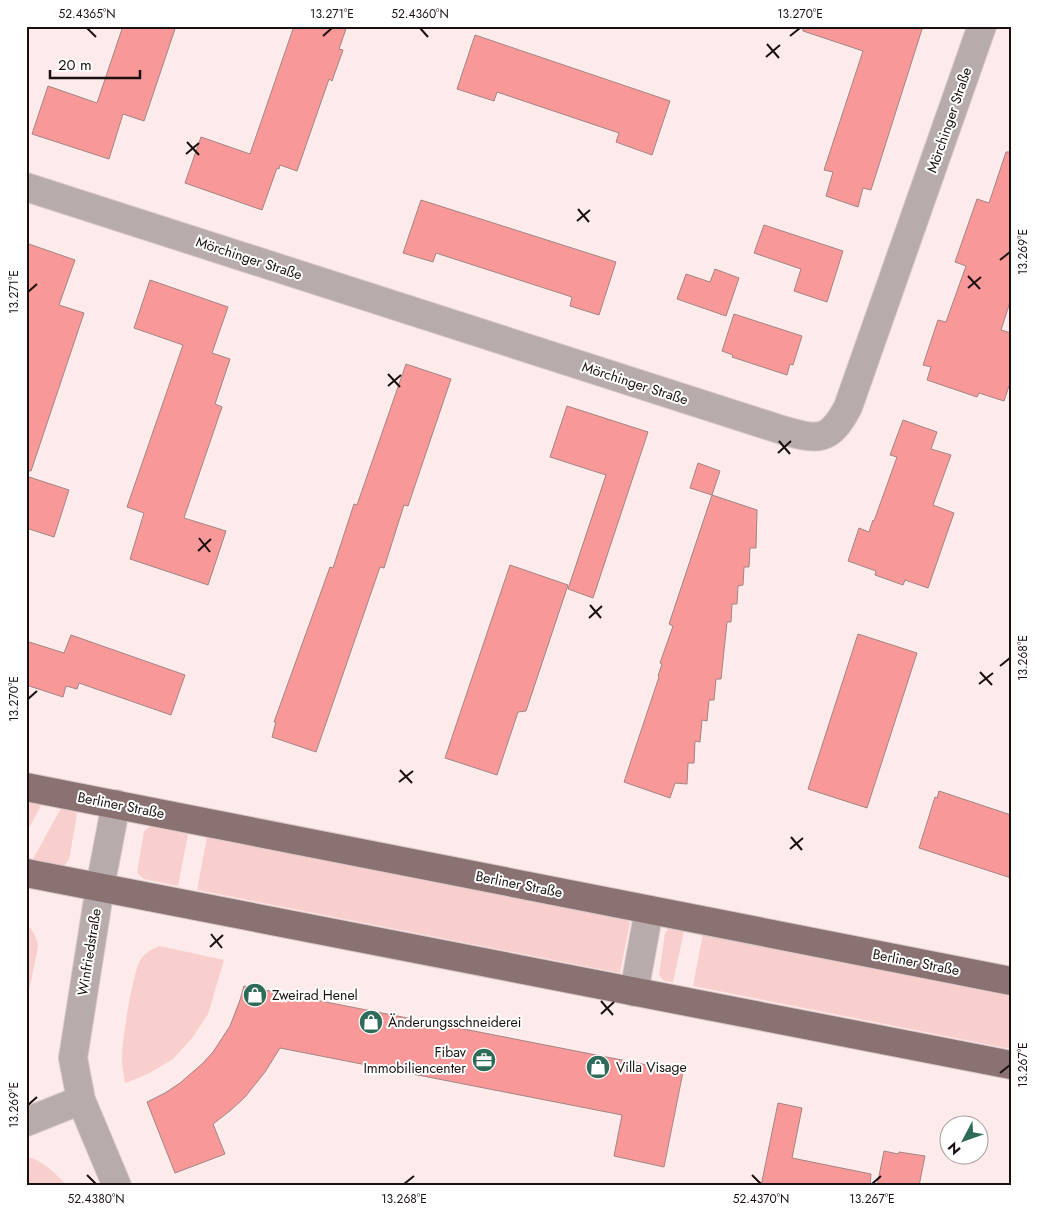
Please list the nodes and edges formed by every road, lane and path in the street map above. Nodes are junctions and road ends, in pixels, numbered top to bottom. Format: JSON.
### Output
{"nodes":[{"id":1,"x":982,"y":26,"type":"edge"},
{"id":2,"x":26,"y":186,"type":"edge"},
{"id":3,"x":26,"y":786,"type":"edge"},
{"id":4,"x":116,"y":804,"type":"junction"},
{"id":5,"x":26,"y":873,"type":"edge"},
{"id":6,"x":100,"y":887,"type":"junction"},
{"id":7,"x":649,"y":910,"type":"junction"},
{"id":8,"x":1011,"y":981,"type":"edge"},
{"id":9,"x":634,"y":992,"type":"junction"},
{"id":10,"x":1011,"y":1065,"type":"edge"},
{"id":11,"x":81,"y":1100,"type":"junction"},
{"id":12,"x":26,"y":1122,"type":"edge"},
{"id":13,"x":117,"y":1186,"type":"edge"}],
"edges":[{"from":1,"to":2,"type":"street","name":"Mörchinger Straße"},
{"from":3,"to":4,"type":"main road","name":"Berliner Straße"},
{"from":4,"to":6,"type":"street","name":"Winfriedstraße"},
{"from":4,"to":7,"type":"main road","name":"Berliner Straße"},
{"from":5,"to":6,"type":"main road"},
{"from":6,"to":9,"type":"main road"},
{"from":6,"to":11,"type":"street","name":"Winfriedstraße"},
{"from":7,"to":8,"type":"main road","name":"Berliner Straße"},
{"from":7,"to":9,"type":"street"},
{"from":9,"to":10,"type":"main road"},
{"from":11,"to":12,"type":"street"},
{"from":11,"to":13,"type":"street","name":"Winfriedstraße"}]}
